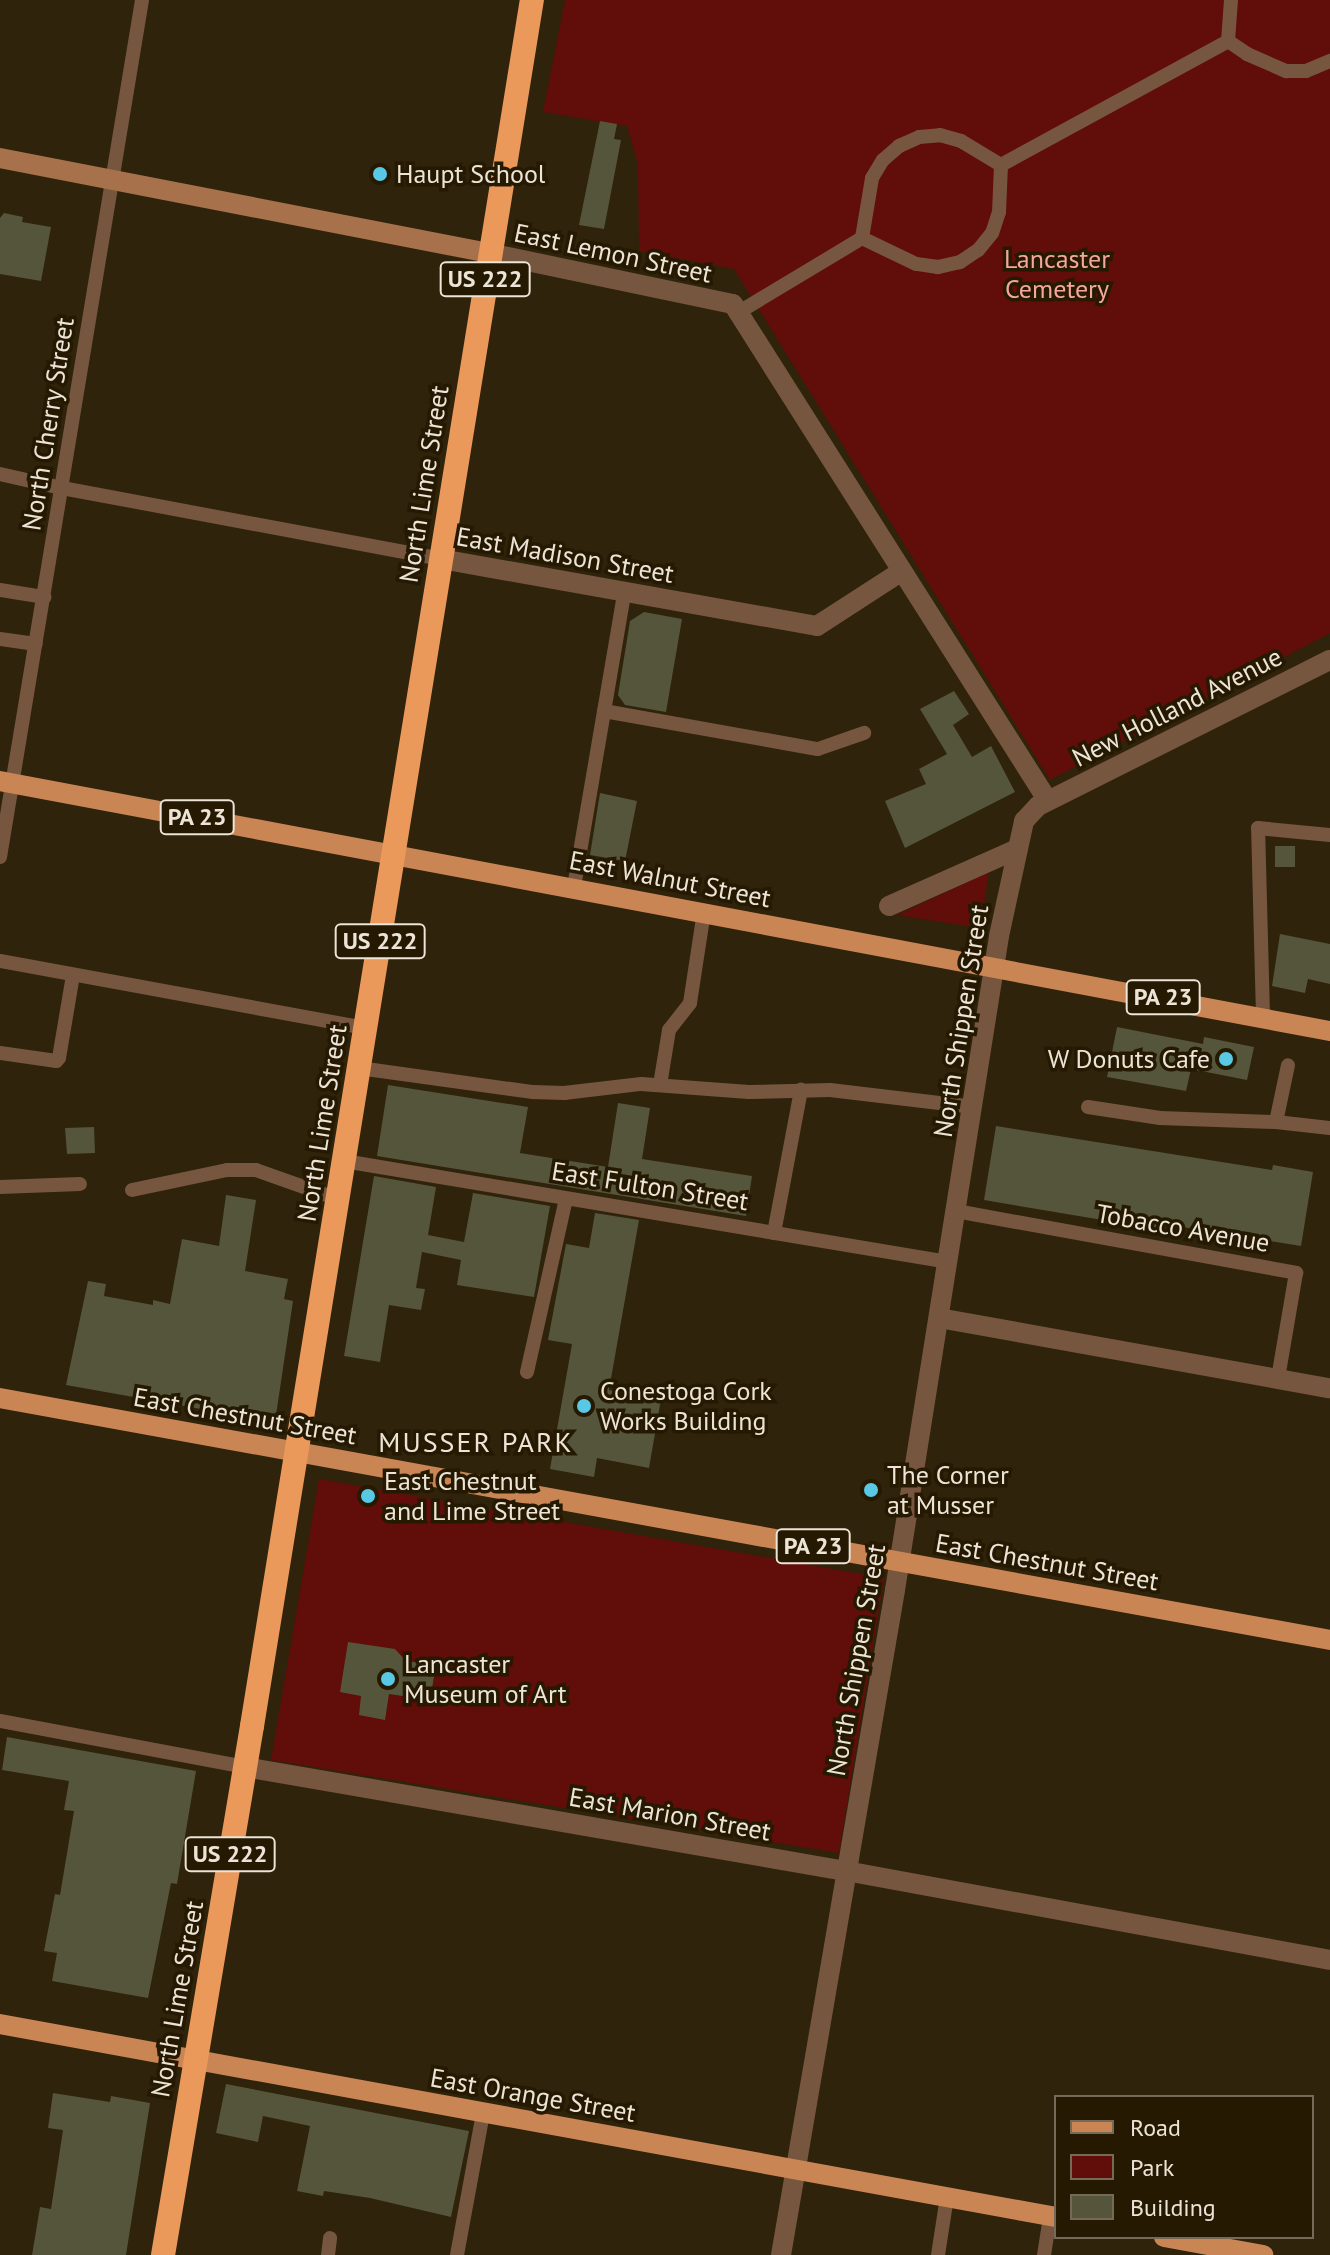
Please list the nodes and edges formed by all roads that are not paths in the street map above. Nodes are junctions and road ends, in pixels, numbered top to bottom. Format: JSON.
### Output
{"nodes":[{"id":1,"x":142,"y":0,"type":"edge"},
{"id":2,"x":532,"y":0,"type":"edge"},
{"id":3,"x":1231,"y":0,"type":"edge"},
{"id":4,"x":1228,"y":41,"type":"junction"},
{"id":5,"x":1330,"y":61,"type":"edge"},
{"id":6,"x":0,"y":158,"type":"edge"},
{"id":7,"x":1001,"y":165,"type":"junction"},
{"id":8,"x":113,"y":180,"type":"junction"},
{"id":9,"x":862,"y":238,"type":"junction"},
{"id":10,"x":489,"y":253,"type":"junction"},
{"id":11,"x":739,"y":312,"type":"junction"},
{"id":12,"x":0,"y":474,"type":"edge"},
{"id":13,"x":62,"y":488,"type":"junction"},
{"id":14,"x":441,"y":559,"type":"junction"},
{"id":15,"x":902,"y":571,"type":"junction"},
{"id":16,"x":0,"y":590,"type":"edge"},
{"id":17,"x":624,"y":593,"type":"junction"},
{"id":18,"x":44,"y":597,"type":"junction"},
{"id":19,"x":0,"y":639,"type":"edge"},
{"id":20,"x":36,"y":644,"type":"junction"},
{"id":21,"x":1330,"y":660,"type":"edge"},
{"id":22,"x":604,"y":711,"type":"junction"},
{"id":23,"x":864,"y":733,"type":"dead end"},
{"id":24,"x":7,"y":782,"type":"edge"},
{"id":25,"x":1048,"y":801,"type":"junction"},
{"id":26,"x":1330,"y":835,"type":"edge"},
{"id":27,"x":1017,"y":849,"type":"junction"},
{"id":28,"x":394,"y":854,"type":"junction"},
{"id":29,"x":0,"y":857,"type":"edge"},
{"id":30,"x":574,"y":887,"type":"junction"},
{"id":31,"x":889,"y":906,"type":"dead end"},
{"id":32,"x":704,"y":911,"type":"junction"},
{"id":33,"x":0,"y":961,"type":"edge"},
{"id":34,"x":994,"y":966,"type":"junction"},
{"id":35,"x":73,"y":975,"type":"junction"},
{"id":36,"x":1263,"y":1016,"type":"junction"},
{"id":37,"x":366,"y":1028,"type":"junction"},
{"id":38,"x":1330,"y":1031,"type":"edge"},
{"id":39,"x":0,"y":1053,"type":"edge"},
{"id":40,"x":1288,"y":1065,"type":"dead end"},
{"id":41,"x":359,"y":1068,"type":"junction"},
{"id":42,"x":660,"y":1085,"type":"junction"},
{"id":43,"x":801,"y":1090,"type":"junction"},
{"id":44,"x":973,"y":1107,"type":"junction"},
{"id":45,"x":1088,"y":1107,"type":"dead end"},
{"id":46,"x":1276,"y":1122,"type":"junction"},
{"id":47,"x":1330,"y":1128,"type":"edge"},
{"id":48,"x":344,"y":1161,"type":"junction"},
{"id":49,"x":80,"y":1184,"type":"dead end"},
{"id":50,"x":0,"y":1187,"type":"edge"},
{"id":51,"x":132,"y":1190,"type":"dead end"},
{"id":52,"x":338,"y":1199,"type":"junction"},
{"id":53,"x":566,"y":1199,"type":"junction"},
{"id":54,"x":956,"y":1211,"type":"junction"},
{"id":55,"x":774,"y":1233,"type":"junction"},
{"id":56,"x":948,"y":1262,"type":"junction"},
{"id":57,"x":939,"y":1318,"type":"junction"},
{"id":58,"x":527,"y":1372,"type":"dead end"},
{"id":59,"x":1278,"y":1378,"type":"junction"},
{"id":60,"x":1330,"y":1388,"type":"edge"},
{"id":61,"x":0,"y":1398,"type":"edge"},
{"id":62,"x":297,"y":1452,"type":"junction"},
{"id":63,"x":899,"y":1562,"type":"junction"},
{"id":64,"x":1330,"y":1640,"type":"edge"},
{"id":65,"x":0,"y":1721,"type":"edge"},
{"id":66,"x":245,"y":1767,"type":"junction"},
{"id":67,"x":846,"y":1871,"type":"junction"},
{"id":68,"x":1330,"y":1960,"type":"edge"},
{"id":69,"x":0,"y":2024,"type":"edge"},
{"id":70,"x":195,"y":2060,"type":"junction"},
{"id":71,"x":483,"y":2113,"type":"junction"},
{"id":72,"x":796,"y":2170,"type":"junction"},
{"id":73,"x":947,"y":2197,"type":"junction"},
{"id":74,"x":1053,"y":2217,"type":"edge"},
{"id":75,"x":330,"y":2238,"type":"dead end"},
{"id":76,"x":1175,"y":2239,"type":"edge"},
{"id":77,"x":163,"y":2255,"type":"edge"},
{"id":78,"x":328,"y":2255,"type":"edge"},
{"id":79,"x":457,"y":2255,"type":"edge"},
{"id":80,"x":781,"y":2255,"type":"edge"},
{"id":81,"x":938,"y":2255,"type":"edge"},
{"id":82,"x":1044,"y":2255,"type":"edge"},
{"id":83,"x":1263,"y":2255,"type":"edge"}],
"edges":[{"from":1,"to":8,"type":"lane","name":"North Cherry Street"},
{"from":2,"to":10,"type":"highway","name":"North Lime Street","number":"US 222"},
{"from":3,"to":4,"type":"lane"},
{"from":4,"to":5,"type":"lane"},
{"from":4,"to":7,"type":"lane"},
{"from":6,"to":8,"type":"street","name":"East Lemon Street"},
{"from":7,"to":9,"type":"lane"},
{"from":7,"to":9,"type":"lane"},
{"from":8,"to":10,"type":"street","name":"East Lemon Street"},
{"from":8,"to":13,"type":"lane","name":"North Cherry Street"},
{"from":9,"to":11,"type":"lane"},
{"from":10,"to":11,"type":"street","name":"East Lemon Street"},
{"from":10,"to":14,"type":"highway","name":"North Lime Street","number":"US 222"},
{"from":11,"to":15,"type":"street","name":"East Lemon Street"},
{"from":12,"to":13,"type":"lane","name":"East Madison Street"},
{"from":13,"to":14,"type":"lane","name":"East Madison Street"},
{"from":13,"to":18,"type":"lane","name":"North Cherry Street"},
{"from":14,"to":17,"type":"street","name":"East Madison Street"},
{"from":14,"to":28,"type":"highway","name":"North Lime Street","number":"US 222"},
{"from":15,"to":17,"type":"street","name":"East Madison Street"},
{"from":15,"to":25,"type":"street","name":"East Lemon Street"},
{"from":16,"to":18,"type":"lane"},
{"from":17,"to":22,"type":"lane"},
{"from":18,"to":20,"type":"lane","name":"North Cherry Street"},
{"from":19,"to":20,"type":"lane"},
{"from":20,"to":24,"type":"lane","name":"North Cherry Street"},
{"from":21,"to":25,"type":"street","name":"New Holland Avenue"},
{"from":22,"to":23,"type":"lane"},
{"from":22,"to":30,"type":"lane"},
{"from":24,"to":28,"type":"main road","name":"East Walnut Street","number":"PA 23"},
{"from":24,"to":29,"type":"lane","name":"North Cherry Street"},
{"from":25,"to":27,"type":"street","name":"North Shippen Street"},
{"from":26,"to":36,"type":"lane"},
{"from":27,"to":31,"type":"street"},
{"from":27,"to":34,"type":"street","name":"North Shippen Street"},
{"from":28,"to":30,"type":"main road","name":"East Walnut Street","number":"PA 23"},
{"from":28,"to":37,"type":"highway","name":"North Lime Street","number":"US 222"},
{"from":30,"to":32,"type":"main road","name":"East Walnut Street","number":"PA 23"},
{"from":32,"to":34,"type":"main road","name":"East Walnut Street","number":"PA 23"},
{"from":32,"to":42,"type":"lane"},
{"from":33,"to":35,"type":"lane"},
{"from":34,"to":36,"type":"main road","name":"East Walnut Street","number":"PA 23"},
{"from":34,"to":44,"type":"street","name":"North Shippen Street"},
{"from":35,"to":37,"type":"lane"},
{"from":35,"to":39,"type":"lane"},
{"from":36,"to":38,"type":"main road","name":"East Walnut Street","number":"PA 23"},
{"from":37,"to":41,"type":"highway","name":"North Lime Street","number":"US 222"},
{"from":40,"to":46,"type":"lane"},
{"from":41,"to":42,"type":"lane"},
{"from":41,"to":48,"type":"highway","name":"North Lime Street","number":"US 222"},
{"from":42,"to":43,"type":"lane"},
{"from":43,"to":44,"type":"lane"},
{"from":43,"to":55,"type":"lane"},
{"from":44,"to":54,"type":"street","name":"North Shippen Street"},
{"from":45,"to":46,"type":"lane"},
{"from":46,"to":47,"type":"lane"},
{"from":48,"to":52,"type":"highway","name":"North Lime Street","number":"US 222"},
{"from":48,"to":53,"type":"lane","name":"East Fulton Street"},
{"from":49,"to":50,"type":"lane"},
{"from":51,"to":52,"type":"lane"},
{"from":52,"to":62,"type":"highway","name":"North Lime Street","number":"US 222"},
{"from":53,"to":55,"type":"lane","name":"East Fulton Street"},
{"from":53,"to":58,"type":"lane"},
{"from":54,"to":56,"type":"street","name":"North Shippen Street"},
{"from":54,"to":59,"type":"lane","name":"Tobacco Avenue"},
{"from":55,"to":56,"type":"lane","name":"East Fulton Street"},
{"from":56,"to":57,"type":"street","name":"North Shippen Street"},
{"from":57,"to":59,"type":"street"},
{"from":57,"to":63,"type":"street","name":"North Shippen Street"},
{"from":59,"to":60,"type":"street"},
{"from":61,"to":62,"type":"main road","name":"East Chestnut Street","number":"PA 23"},
{"from":62,"to":63,"type":"main road","name":"East Chestnut Street","number":"PA 23"},
{"from":62,"to":66,"type":"highway","name":"North Lime Street","number":"US 222"},
{"from":63,"to":64,"type":"main road","name":"East Chestnut Street","number":"PA 23"},
{"from":63,"to":67,"type":"street","name":"North Shippen Street"},
{"from":65,"to":66,"type":"lane","name":"East Marion Street"},
{"from":66,"to":67,"type":"street","name":"East Marion Street"},
{"from":66,"to":70,"type":"highway","name":"North Lime Street","number":"US 222"},
{"from":67,"to":68,"type":"street","name":"East Marion Street"},
{"from":67,"to":72,"type":"street","name":"North Shippen Street"},
{"from":69,"to":70,"type":"main road","name":"East Orange Street"},
{"from":70,"to":71,"type":"main road","name":"East Orange Street"},
{"from":70,"to":77,"type":"highway","name":"North Lime Street","number":"US 222"},
{"from":71,"to":72,"type":"main road","name":"East Orange Street"},
{"from":71,"to":79,"type":"lane"},
{"from":72,"to":73,"type":"main road","name":"East Orange Street"},
{"from":72,"to":80,"type":"street","name":"North Shippen Street"},
{"from":73,"to":74,"type":"main road","name":"East Orange Street"},
{"from":73,"to":81,"type":"lane"},
{"from":74,"to":82,"type":"lane"},
{"from":75,"to":78,"type":"lane"},
{"from":76,"to":83,"type":"main road"}]}
